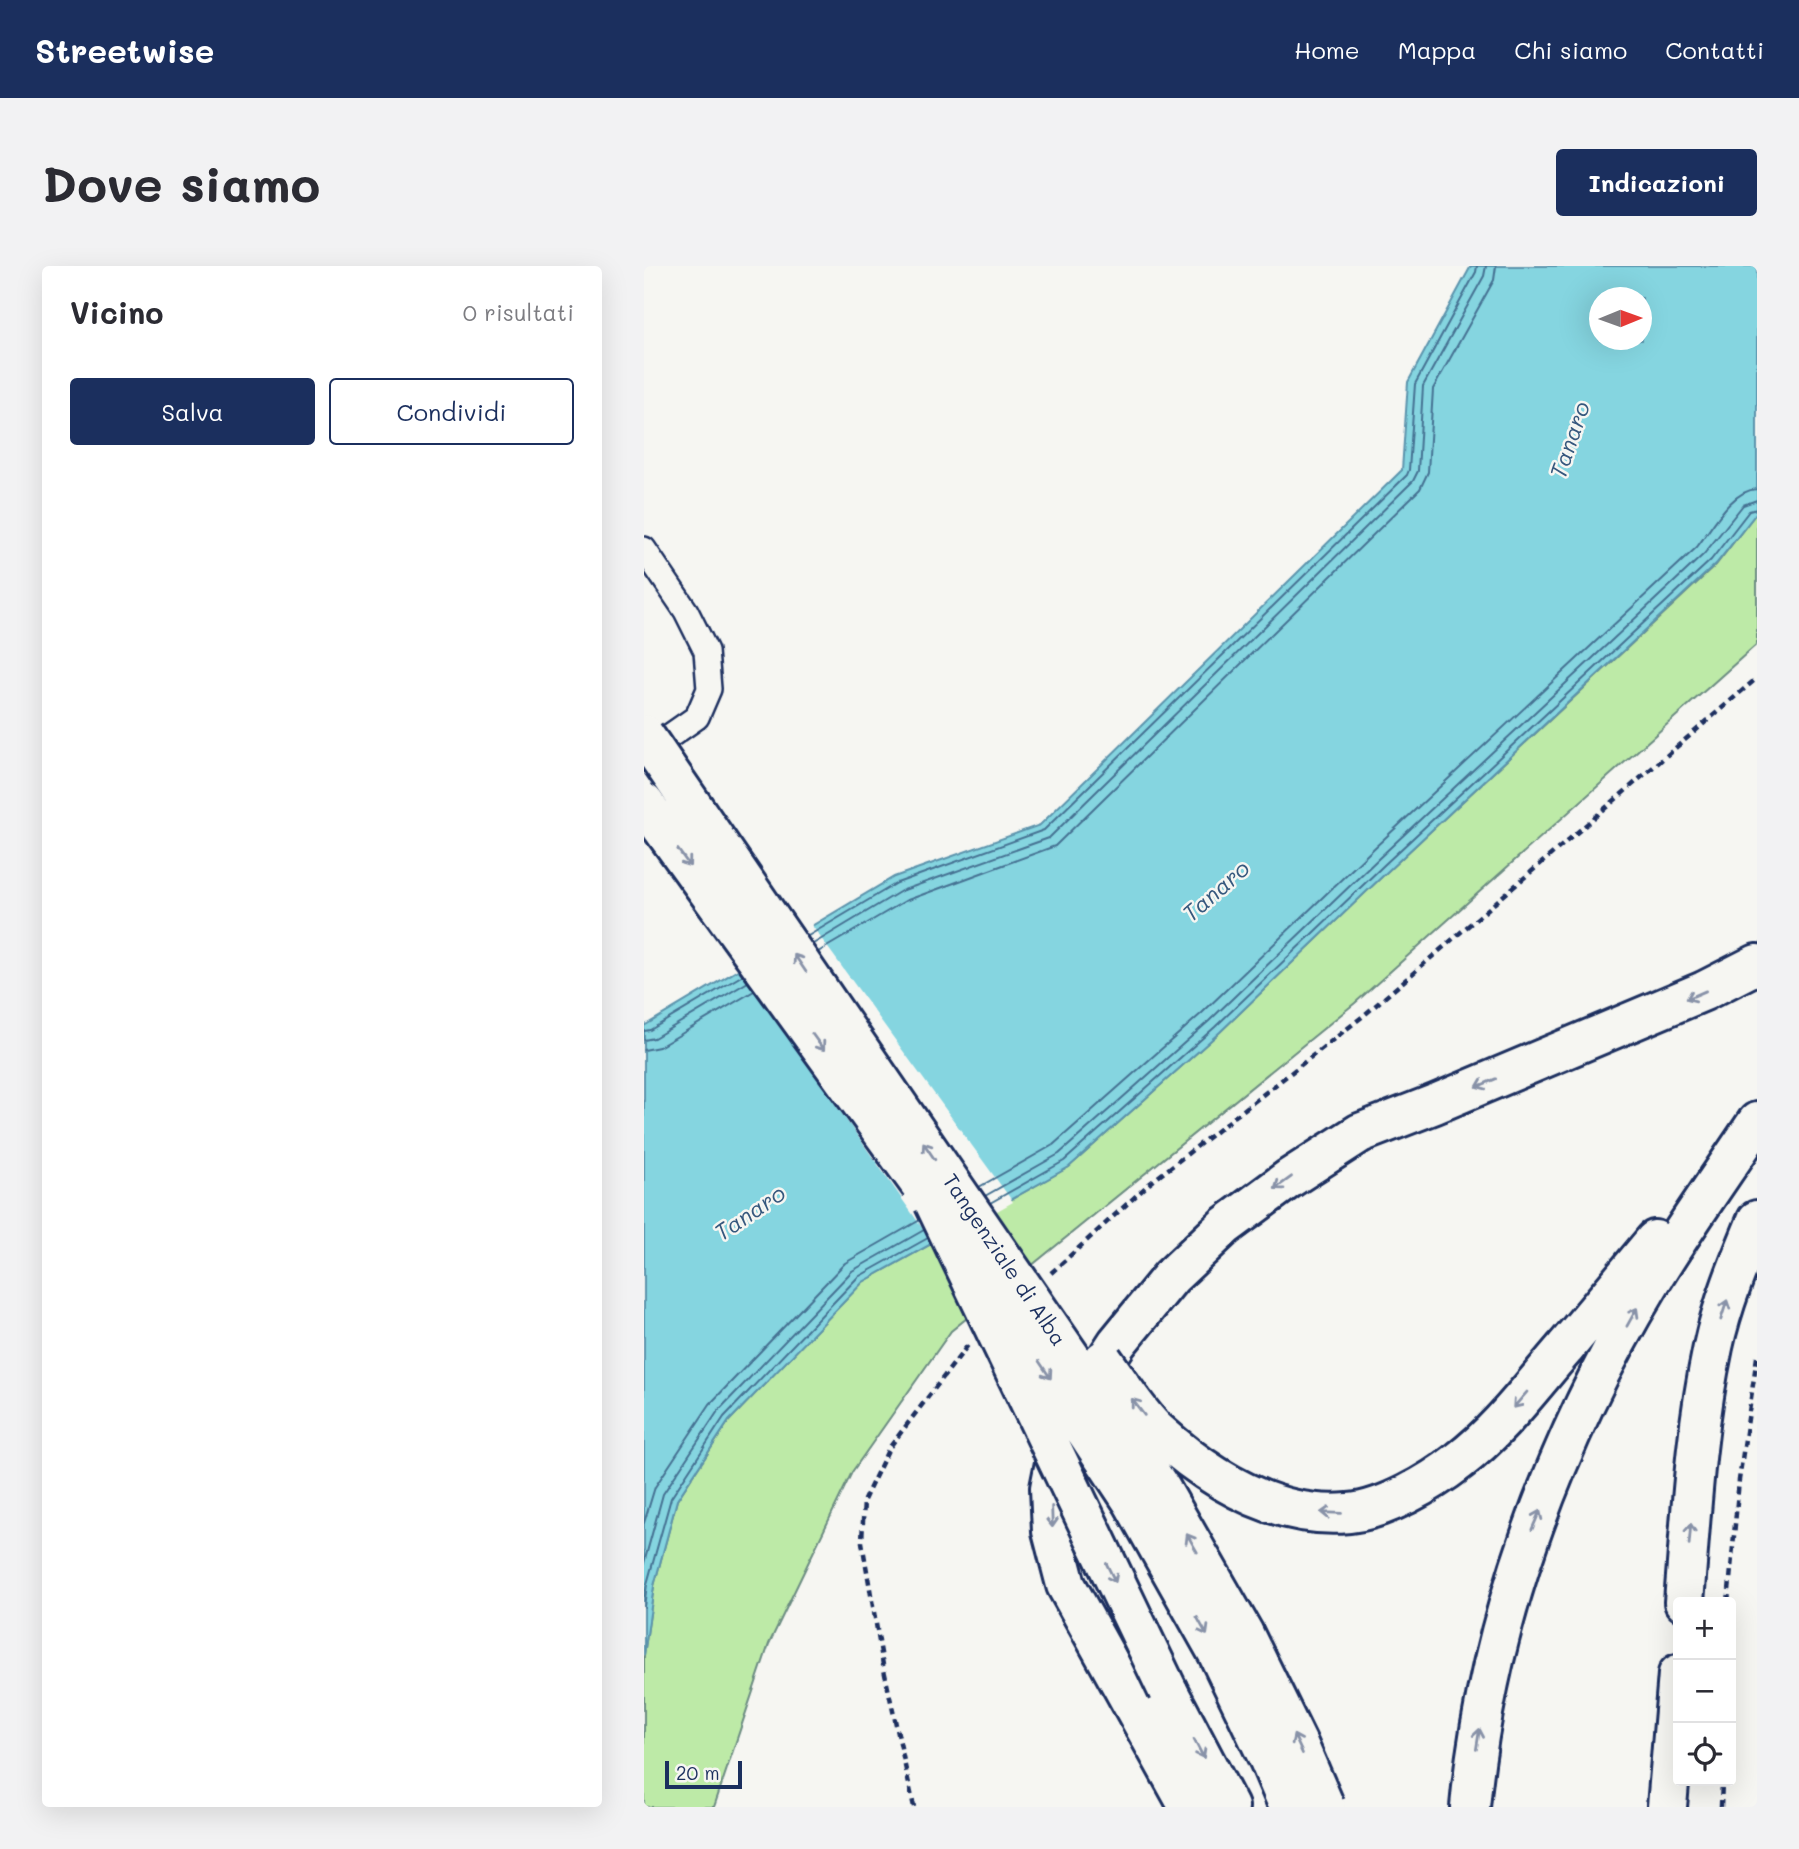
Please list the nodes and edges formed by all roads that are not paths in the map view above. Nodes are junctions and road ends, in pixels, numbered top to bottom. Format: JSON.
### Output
{"nodes":[{"id":1,"x":644,"y":550,"type":"edge"},
{"id":2,"x":644,"y":735,"type":"edge"},
{"id":3,"x":644,"y":754,"type":"edge"},
{"id":4,"x":644,"y":803,"type":"edge"},
{"id":5,"x":1757,"y":964,"type":"edge"},
{"id":6,"x":1757,"y":1120,"type":"edge"},
{"id":7,"x":934,"y":1202,"type":"junction"},
{"id":8,"x":1757,"y":1220,"type":"edge"},
{"id":9,"x":996,"y":1249,"type":"junction"},
{"id":10,"x":1684,"y":1597,"type":"edge"},
{"id":11,"x":1674,"y":1723,"type":"edge"},
{"id":12,"x":1189,"y":1807,"type":"edge"},
{"id":13,"x":1229,"y":1807,"type":"edge"},
{"id":14,"x":1289,"y":1807,"type":"edge"},
{"id":15,"x":1325,"y":1807,"type":"edge"},
{"id":16,"x":1470,"y":1807,"type":"edge"},
{"id":17,"x":1667,"y":1807,"type":"edge"}],
"edges":[{"from":1,"to":3,"type":"street"},
{"from":9,"to":2,"type":"highway","name":"Tangenziale di Alba","one_way":true,"bridge":true},
{"from":4,"to":7,"type":"highway","name":"Tangenziale di Alba","one_way":true,"bridge":true},
{"from":5,"to":12,"type":"highway","one_way":true},
{"from":6,"to":9,"type":"highway","one_way":true,"bridge":true},
{"from":16,"to":6,"type":"highway","one_way":true},
{"from":7,"to":13,"type":"highway","one_way":true,"bridge":true},
{"from":7,"to":14,"type":"highway","name":"Tangenziale di Alba","one_way":true,"bridge":true},
{"from":10,"to":8,"type":"highway","one_way":true},
{"from":15,"to":9,"type":"highway","name":"Tangenziale di Alba","one_way":true,"bridge":true},
{"from":11,"to":17,"type":"highway"}]}
